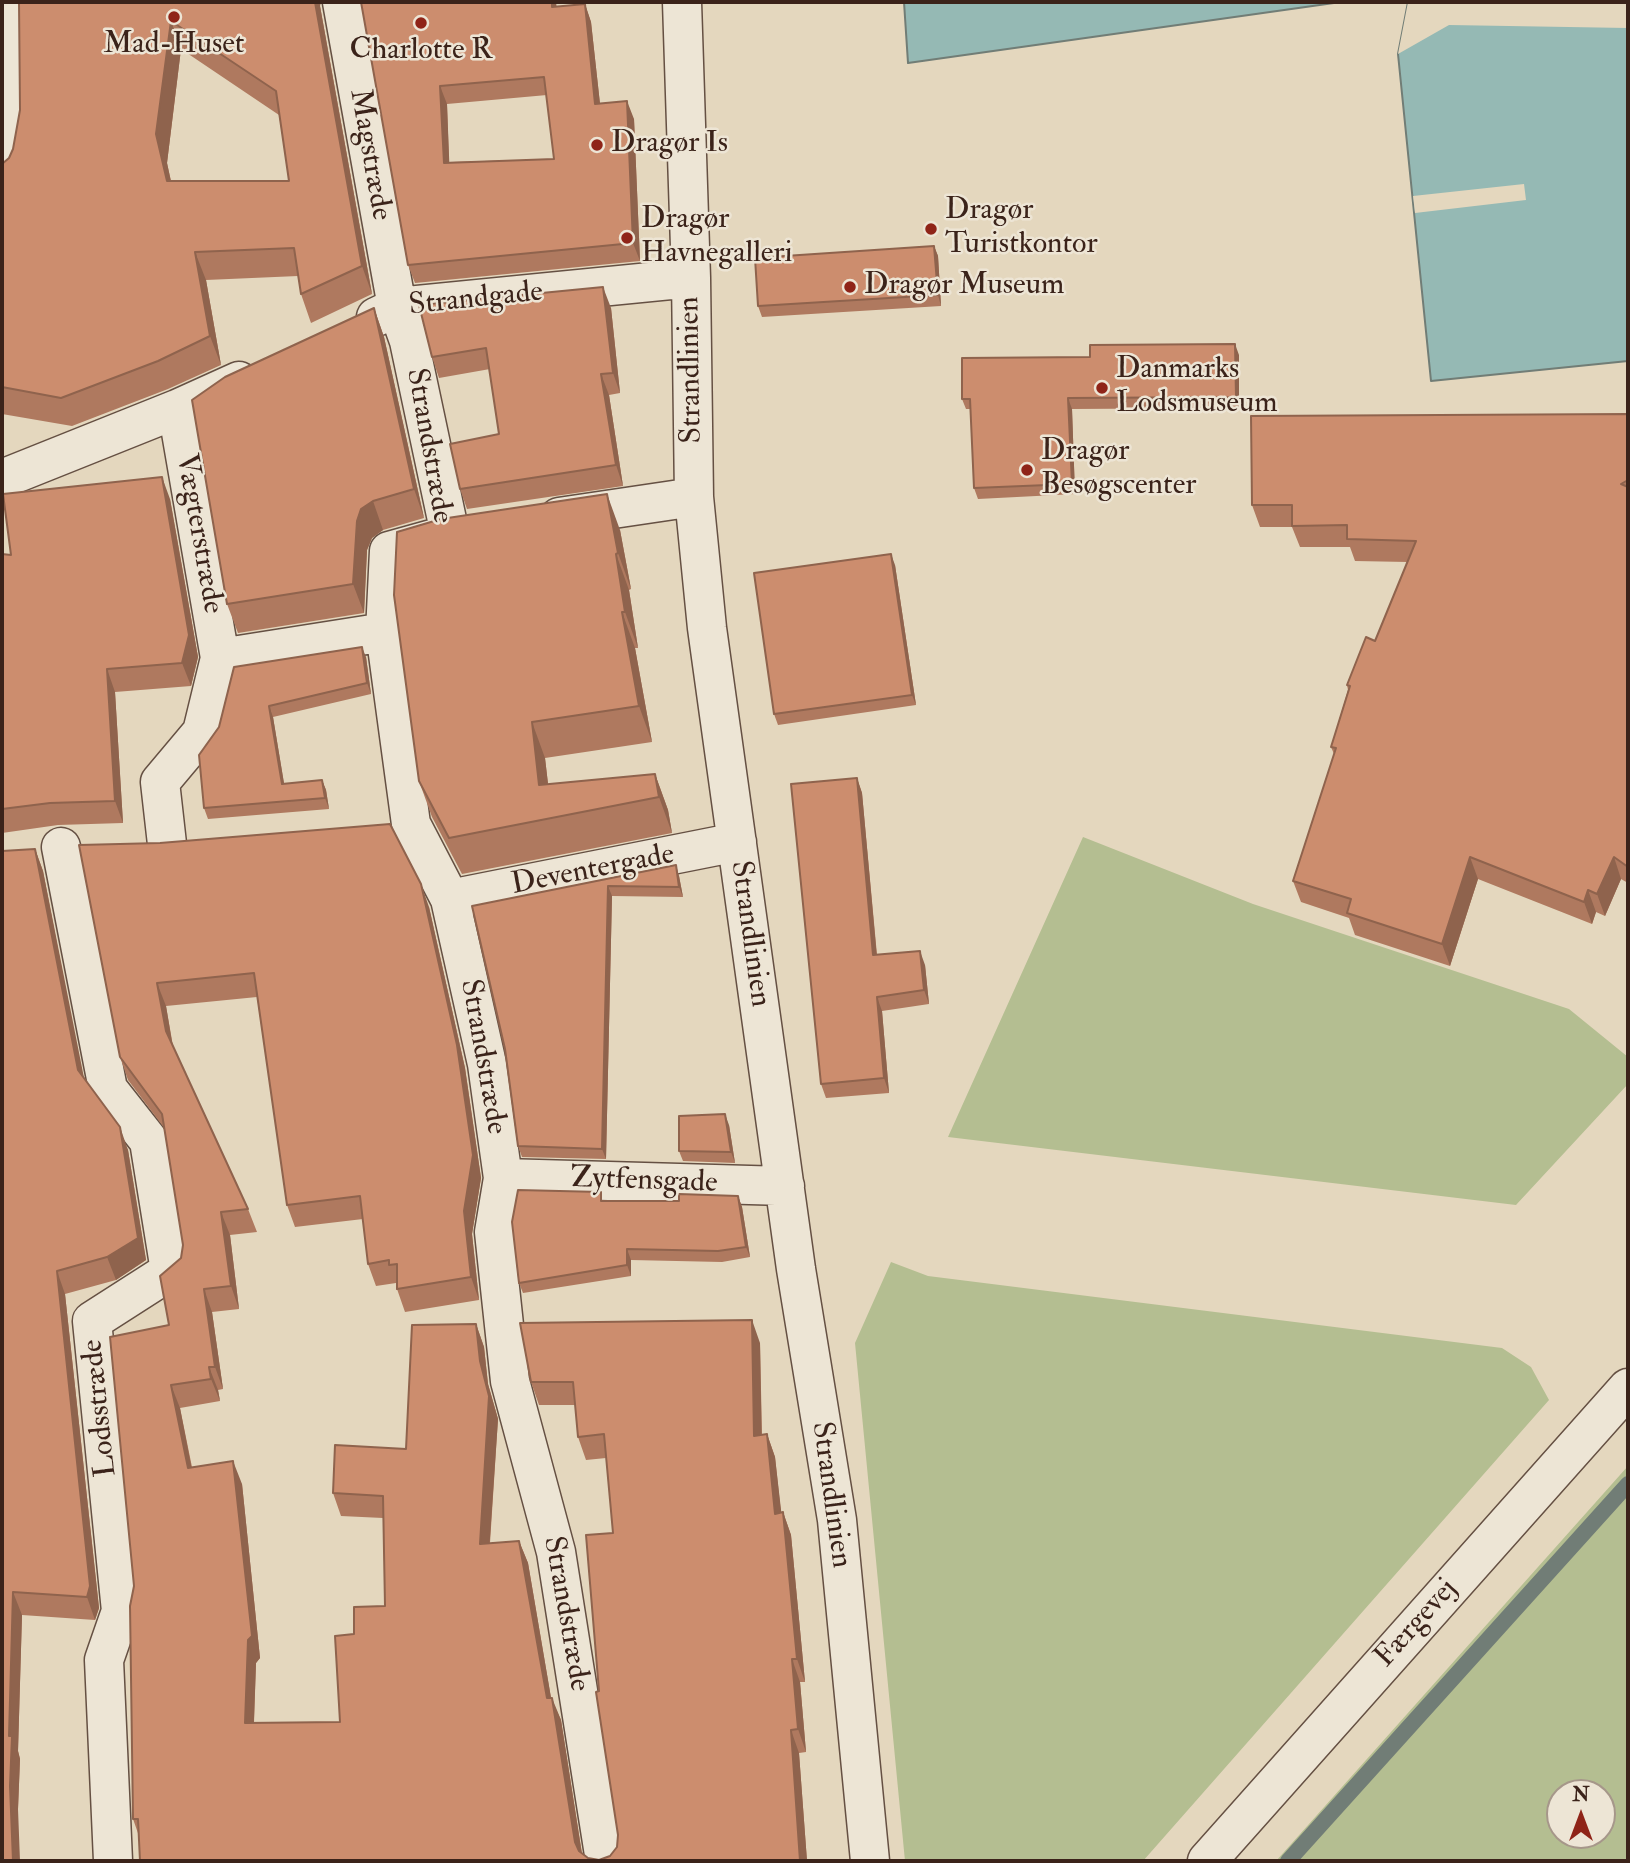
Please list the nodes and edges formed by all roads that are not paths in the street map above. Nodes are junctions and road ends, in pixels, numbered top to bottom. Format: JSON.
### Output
{"nodes":[{"id":1,"x":7,"y":2,"type":"edge"},
{"id":2,"x":342,"y":2,"type":"edge"},
{"id":3,"x":682,"y":2,"type":"edge"},
{"id":4,"x":2,"y":173,"type":"edge"},
{"id":5,"x":691,"y":278,"type":"junction"},
{"id":6,"x":397,"y":307,"type":"junction"},
{"id":7,"x":348,"y":330,"type":"edge"},
{"id":8,"x":275,"y":364,"type":"edge"},
{"id":9,"x":177,"y":410,"type":"junction"},
{"id":10,"x":2,"y":479,"type":"edge"},
{"id":11,"x":694,"y":497,"type":"junction"},
{"id":12,"x":450,"y":534,"type":"junction"},
{"id":13,"x":385,"y":632,"type":"junction"},
{"id":14,"x":220,"y":658,"type":"junction"},
{"id":15,"x":411,"y":824,"type":"junction"},
{"id":16,"x":371,"y":827,"type":"edge"},
{"id":17,"x":208,"y":841,"type":"edge"},
{"id":18,"x":737,"y":842,"type":"junction"},
{"id":19,"x":167,"y":844,"type":"junction"},
{"id":20,"x":450,"y":899,"type":"junction"},
{"id":21,"x":503,"y":1178,"type":"junction"},
{"id":22,"x":785,"y":1186,"type":"junction"},
{"id":23,"x":1628,"y":1388,"type":"edge"},
{"id":24,"x":113,"y":1861,"type":"edge"},
{"id":25,"x":605,"y":1861,"type":"edge"},
{"id":26,"x":870,"y":1861,"type":"edge"},
{"id":27,"x":1207,"y":1861,"type":"edge"}],
"edges":[{"from":1,"to":4,"type":"street"},
{"from":2,"to":6,"type":"street","name":"Magstræde"},
{"from":3,"to":5,"type":"street","name":"Strandlinien"},
{"from":5,"to":6,"type":"street","name":"Strandgade"},
{"from":5,"to":11,"type":"street","name":"Strandlinien"},
{"from":6,"to":7,"type":"street","name":"Strandgade"},
{"from":6,"to":12,"type":"street","name":"Strandstræde"},
{"from":8,"to":9,"type":"street"},
{"from":9,"to":10,"type":"street"},
{"from":9,"to":14,"type":"street","name":"Vægterstræde"},
{"from":11,"to":12,"type":"street"},
{"from":11,"to":18,"type":"street","name":"Strandlinien"},
{"from":12,"to":13,"type":"street","name":"Strandstræde"},
{"from":13,"to":14,"type":"street"},
{"from":13,"to":15,"type":"street","name":"Strandstræde"},
{"from":14,"to":19,"type":"street"},
{"from":15,"to":16,"type":"street"},
{"from":15,"to":20,"type":"street","name":"Strandstræde"},
{"from":17,"to":19,"type":"street"},
{"from":18,"to":20,"type":"street","name":"Deventergade"},
{"from":18,"to":22,"type":"street","name":"Strandlinien"},
{"from":19,"to":24,"type":"street","name":"Lodsstræde"},
{"from":20,"to":21,"type":"street","name":"Strandstræde"},
{"from":21,"to":22,"type":"street","name":"Zytfensgade"},
{"from":21,"to":25,"type":"street","name":"Strandstræde"},
{"from":22,"to":26,"type":"street","name":"Strandlinien"},
{"from":23,"to":27,"type":"street","name":"Færgevej"}]}
